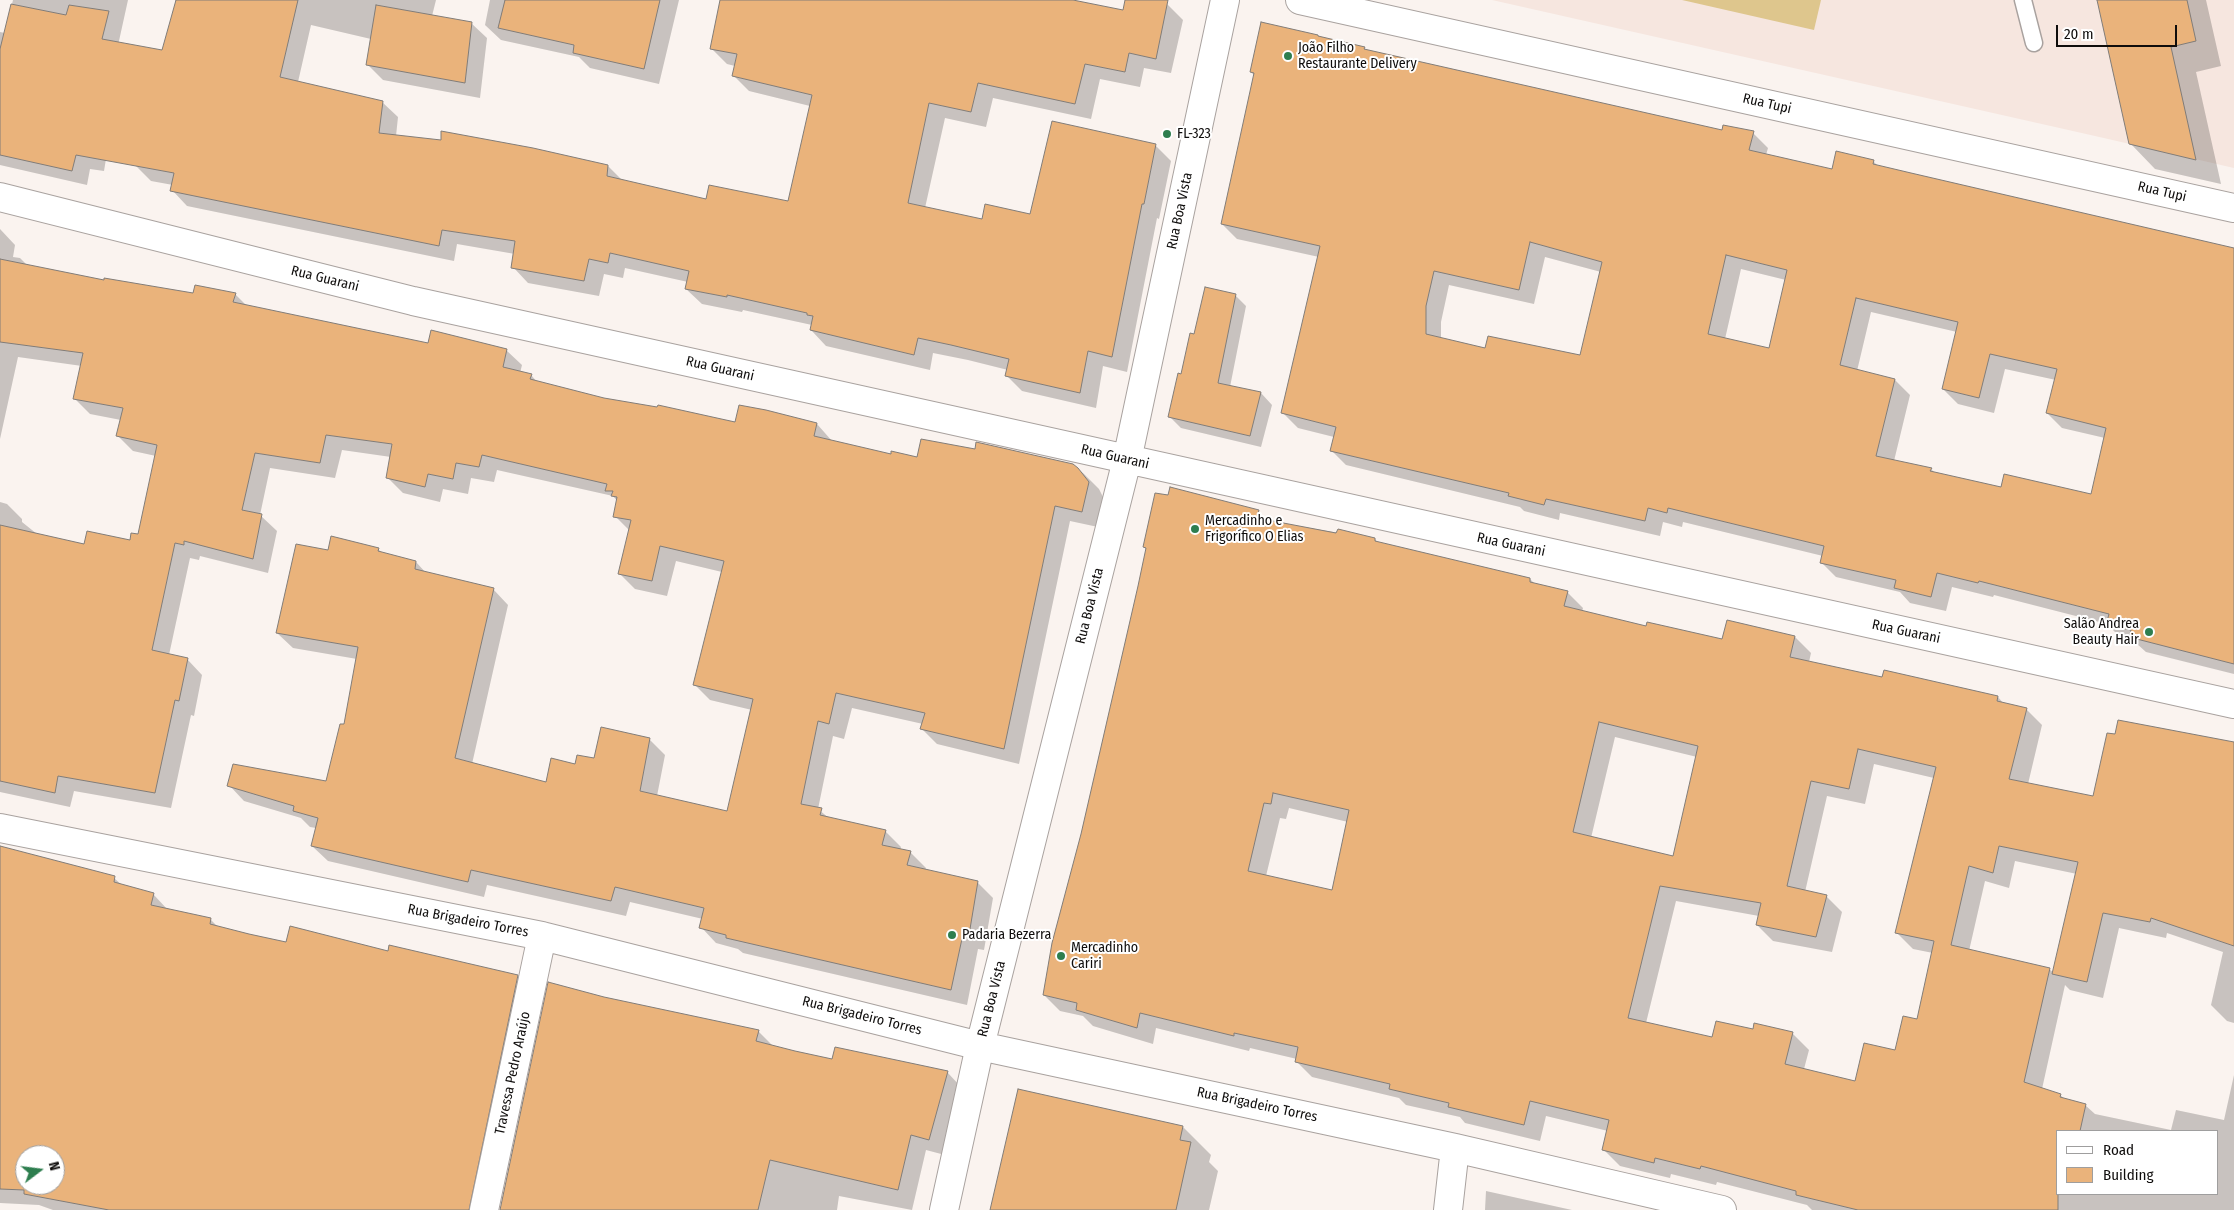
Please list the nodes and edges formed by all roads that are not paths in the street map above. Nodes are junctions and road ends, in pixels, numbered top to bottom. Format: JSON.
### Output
{"nodes":[{"id":1,"x":1225,"y":0,"type":"edge"},
{"id":2,"x":1300,"y":0,"type":"edge"},
{"id":3,"x":2023,"y":0,"type":"edge"},
{"id":4,"x":2034,"y":43,"type":"dead end"},
{"id":5,"x":0,"y":197,"type":"edge"},
{"id":6,"x":2234,"y":208,"type":"edge"},
{"id":7,"x":1127,"y":460,"type":"junction"},
{"id":8,"x":2234,"y":704,"type":"edge"},
{"id":9,"x":0,"y":828,"type":"edge"},
{"id":10,"x":542,"y":936,"type":"junction"},
{"id":11,"x":980,"y":1046,"type":"junction"},
{"id":12,"x":1455,"y":1148,"type":"junction"},
{"id":13,"x":484,"y":1210,"type":"edge"},
{"id":14,"x":944,"y":1210,"type":"edge"},
{"id":15,"x":1448,"y":1210,"type":"edge"},
{"id":16,"x":1722,"y":1210,"type":"edge"}],
"edges":[{"from":1,"to":7,"type":"street","name":"Rua Boa Vista"},
{"from":2,"to":6,"type":"street","name":"Rua Tupi"},
{"from":3,"to":4,"type":"lane"},
{"from":5,"to":7,"type":"street","name":"Rua Guarani"},
{"from":7,"to":8,"type":"street","name":"Rua Guarani"},
{"from":7,"to":11,"type":"street","name":"Rua Boa Vista"},
{"from":9,"to":10,"type":"street","name":"Rua Brigadeiro Torres"},
{"from":10,"to":11,"type":"street","name":"Rua Brigadeiro Torres"},
{"from":10,"to":13,"type":"street","name":"Travessa Pedro Araújo"},
{"from":11,"to":12,"type":"street","name":"Rua Brigadeiro Torres"},
{"from":11,"to":14,"type":"street","name":"Rua Boa Vista"},
{"from":12,"to":15,"type":"street"},
{"from":12,"to":16,"type":"street","name":"Rua Brigadeiro Torres"}]}
